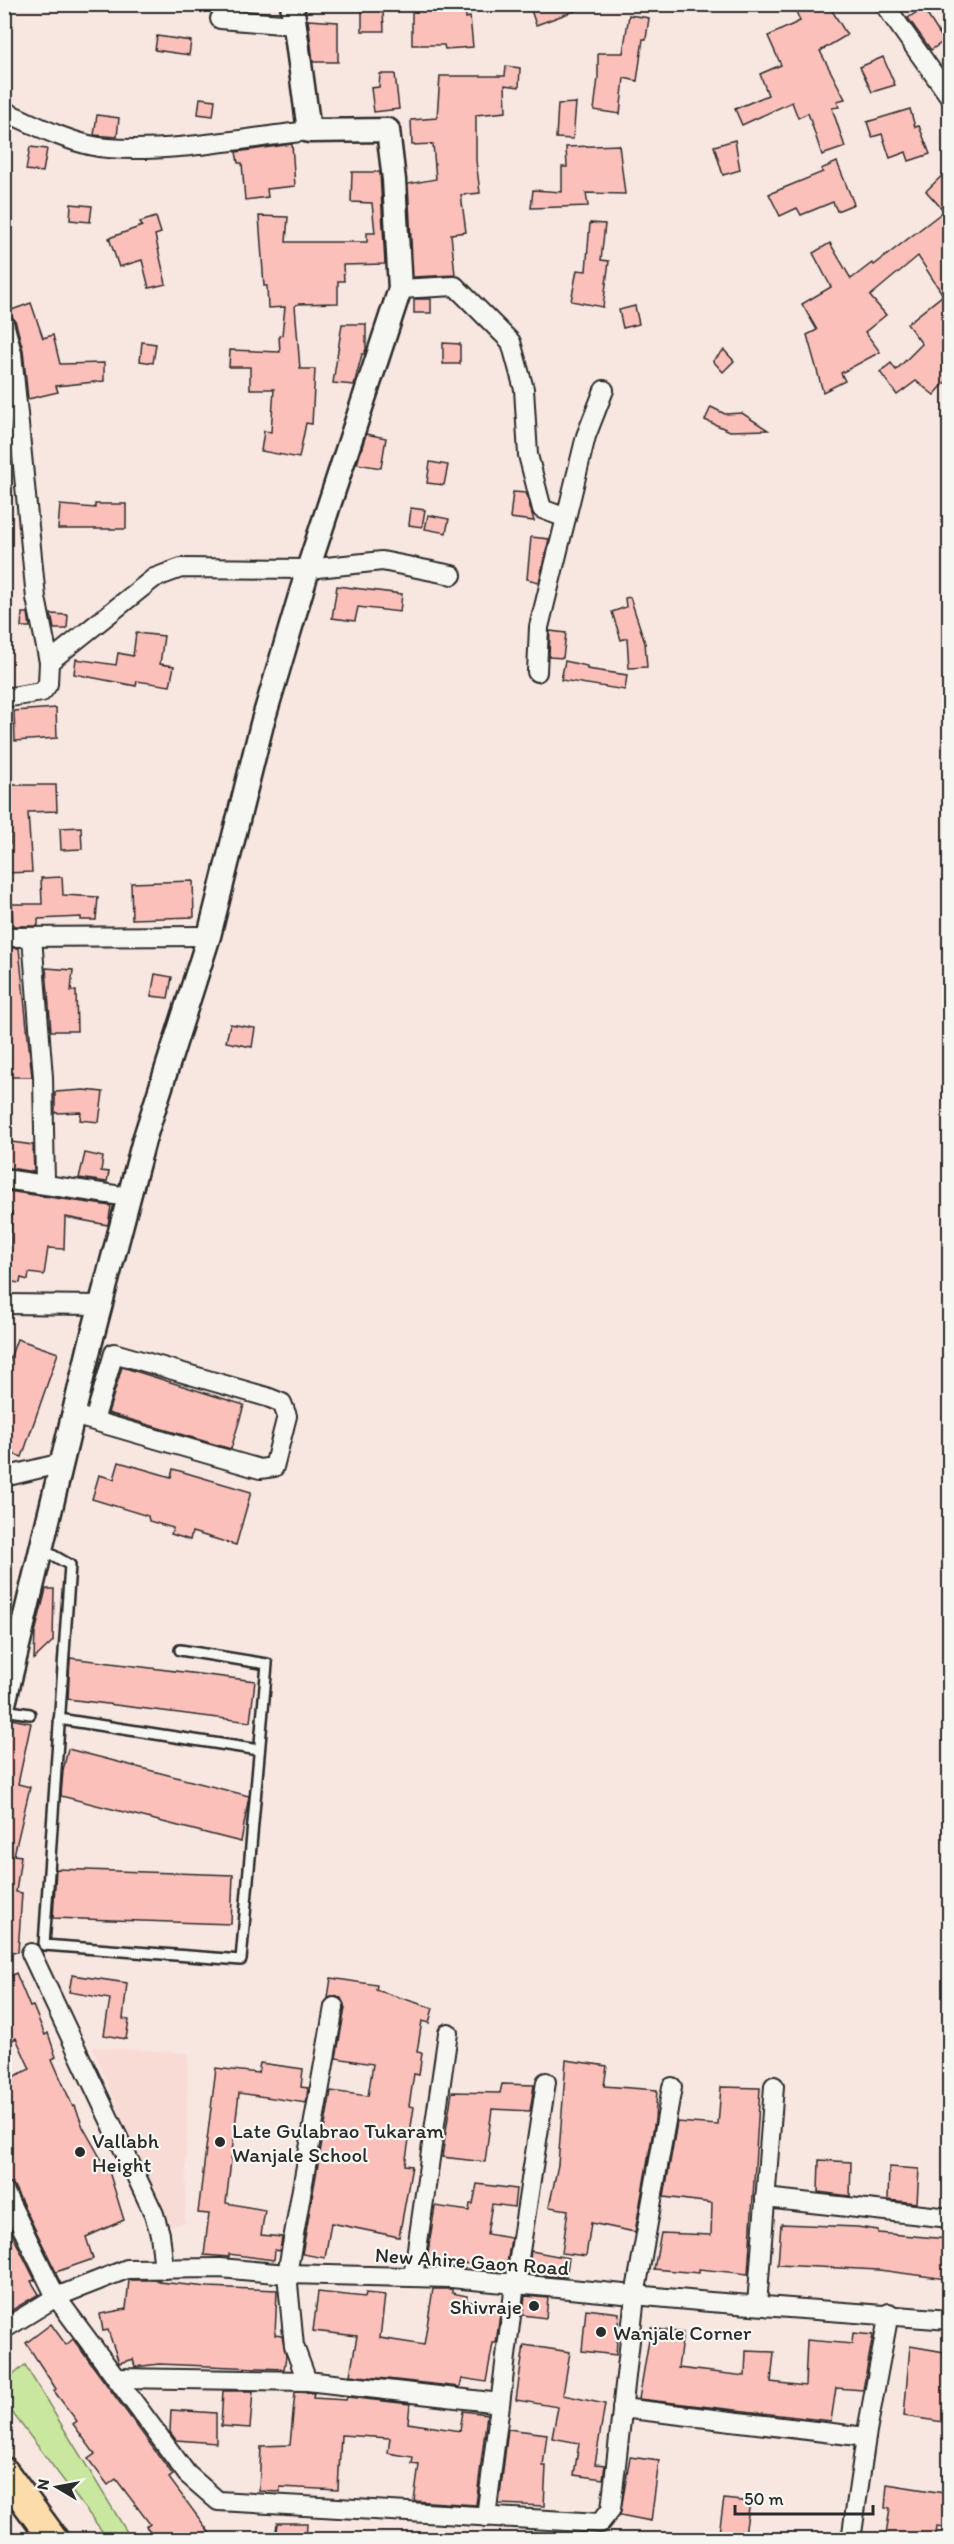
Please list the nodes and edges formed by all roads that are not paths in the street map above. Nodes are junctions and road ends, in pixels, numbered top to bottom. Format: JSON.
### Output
{"nodes":[{"id":1,"x":884,"y":4,"type":"edge"},
{"id":2,"x":293,"y":15,"type":"edge"},
{"id":3,"x":220,"y":19,"type":"dead end"},
{"id":4,"x":950,"y":97,"type":"edge"},
{"id":5,"x":4,"y":111,"type":"edge"},
{"id":6,"x":309,"y":131,"type":"junction"},
{"id":7,"x":400,"y":289,"type":"junction"},
{"id":8,"x":4,"y":323,"type":"edge"},
{"id":9,"x":8,"y":359,"type":"edge"},
{"id":10,"x":604,"y":390,"type":"dead end"},
{"id":11,"x":566,"y":518,"type":"junction"},
{"id":12,"x":308,"y":569,"type":"junction"},
{"id":13,"x":452,"y":575,"type":"dead end"},
{"id":14,"x":49,"y":662,"type":"junction"},
{"id":15,"x":537,"y":672,"type":"dead end"},
{"id":16,"x":4,"y":698,"type":"edge"},
{"id":17,"x":32,"y":936,"type":"junction"},
{"id":18,"x":209,"y":936,"type":"junction"},
{"id":19,"x":4,"y":937,"type":"edge"},
{"id":20,"x":4,"y":1179,"type":"edge"},
{"id":21,"x":45,"y":1183,"type":"junction"},
{"id":22,"x":129,"y":1197,"type":"junction"},
{"id":23,"x":100,"y":1305,"type":"junction"},
{"id":24,"x":6,"y":1306,"type":"edge"},
{"id":25,"x":83,"y":1418,"type":"junction"},
{"id":26,"x":62,"y":1463,"type":"junction"},
{"id":27,"x":4,"y":1477,"type":"edge"},
{"id":28,"x":42,"y":1549,"type":"junction"},
{"id":29,"x":180,"y":1650,"type":"dead end"},
{"id":30,"x":4,"y":1704,"type":"edge"},
{"id":31,"x":4,"y":1710,"type":"edge"},
{"id":32,"x":30,"y":1714,"type":"dead end"},
{"id":33,"x":60,"y":1719,"type":"junction"},
{"id":34,"x":259,"y":1750,"type":"junction"},
{"id":35,"x":31,"y":1953,"type":"dead end"},
{"id":36,"x":333,"y":2007,"type":"dead end"},
{"id":37,"x":448,"y":2033,"type":"dead end"},
{"id":38,"x":546,"y":2082,"type":"dead end"},
{"id":39,"x":774,"y":2086,"type":"dead end"},
{"id":40,"x":672,"y":2087,"type":"dead end"},
{"id":41,"x":4,"y":2191,"type":"edge"},
{"id":42,"x":765,"y":2198,"type":"junction"},
{"id":43,"x":950,"y":2218,"type":"edge"},
{"id":44,"x":164,"y":2269,"type":"junction"},
{"id":45,"x":287,"y":2274,"type":"junction"},
{"id":46,"x":413,"y":2277,"type":"junction"},
{"id":47,"x":515,"y":2284,"type":"junction"},
{"id":48,"x":56,"y":2296,"type":"junction"},
{"id":49,"x":635,"y":2296,"type":"junction"},
{"id":50,"x":757,"y":2305,"type":"junction"},
{"id":51,"x":889,"y":2313,"type":"junction"},
{"id":52,"x":950,"y":2320,"type":"edge"},
{"id":53,"x":4,"y":2329,"type":"edge"},
{"id":54,"x":116,"y":2378,"type":"junction"},
{"id":55,"x":307,"y":2381,"type":"junction"},
{"id":56,"x":500,"y":2403,"type":"junction"},
{"id":57,"x":622,"y":2408,"type":"junction"},
{"id":58,"x":866,"y":2437,"type":"junction"},
{"id":59,"x":4,"y":2472,"type":"edge"},
{"id":60,"x":486,"y":2517,"type":"junction"},
{"id":61,"x":54,"y":2540,"type":"edge"},
{"id":62,"x":850,"y":2540,"type":"edge"}],
"edges":[{"from":1,"to":4,"type":"street"},
{"from":2,"to":3,"type":"street"},
{"from":2,"to":6,"type":"street"},
{"from":5,"to":6,"type":"street"},
{"from":6,"to":7,"type":"street"},
{"from":7,"to":11,"type":"street"},
{"from":7,"to":12,"type":"street"},
{"from":8,"to":9,"type":"street"},
{"from":9,"to":14,"type":"street"},
{"from":10,"to":11,"type":"street"},
{"from":11,"to":15,"type":"street"},
{"from":12,"to":13,"type":"street"},
{"from":12,"to":14,"type":"street"},
{"from":12,"to":18,"type":"street"},
{"from":14,"to":16,"type":"street"},
{"from":17,"to":18,"type":"street"},
{"from":17,"to":19,"type":"street"},
{"from":17,"to":21,"type":"street"},
{"from":18,"to":22,"type":"street"},
{"from":20,"to":21,"type":"street"},
{"from":21,"to":22,"type":"street"},
{"from":22,"to":23,"type":"street"},
{"from":23,"to":24,"type":"street"},
{"from":23,"to":25,"type":"street"},
{"from":25,"to":25,"type":"street"},
{"from":25,"to":26,"type":"street"},
{"from":26,"to":27,"type":"street"},
{"from":26,"to":28,"type":"street"},
{"from":28,"to":30,"type":"street"},
{"from":28,"to":33,"type":"lane"},
{"from":29,"to":34,"type":"lane"},
{"from":31,"to":32,"type":"lane"},
{"from":33,"to":34,"type":"lane"},
{"from":33,"to":34,"type":"lane"},
{"from":35,"to":44,"type":"street"},
{"from":36,"to":45,"type":"street"},
{"from":37,"to":46,"type":"street"},
{"from":38,"to":47,"type":"street"},
{"from":39,"to":42,"type":"street"},
{"from":40,"to":49,"type":"street"},
{"from":41,"to":48,"type":"street"},
{"from":42,"to":43,"type":"street"},
{"from":42,"to":50,"type":"street"},
{"from":44,"to":45,"type":"street","name":"New Ahire Gaon Road"},
{"from":44,"to":48,"type":"street","name":"New Ahire Gaon Road"},
{"from":45,"to":46,"type":"street","name":"New Ahire Gaon Road"},
{"from":45,"to":55,"type":"street"},
{"from":46,"to":47,"type":"street","name":"New Ahire Gaon Road"},
{"from":47,"to":49,"type":"street","name":"New Ahire Gaon Road"},
{"from":47,"to":56,"type":"street"},
{"from":48,"to":53,"type":"street","name":"New Ahire Gaon Road"},
{"from":48,"to":54,"type":"street"},
{"from":49,"to":50,"type":"street","name":"New Ahire Gaon Road"},
{"from":49,"to":57,"type":"street"},
{"from":50,"to":51,"type":"street","name":"New Ahire Gaon Road"},
{"from":51,"to":52,"type":"street","name":"New Ahire Gaon Road"},
{"from":51,"to":58,"type":"street"},
{"from":54,"to":55,"type":"street"},
{"from":54,"to":60,"type":"street"},
{"from":55,"to":56,"type":"street"},
{"from":56,"to":60,"type":"street"},
{"from":57,"to":58,"type":"street"},
{"from":57,"to":60,"type":"street"},
{"from":58,"to":62,"type":"street"},
{"from":59,"to":61,"type":"main road"}]}
